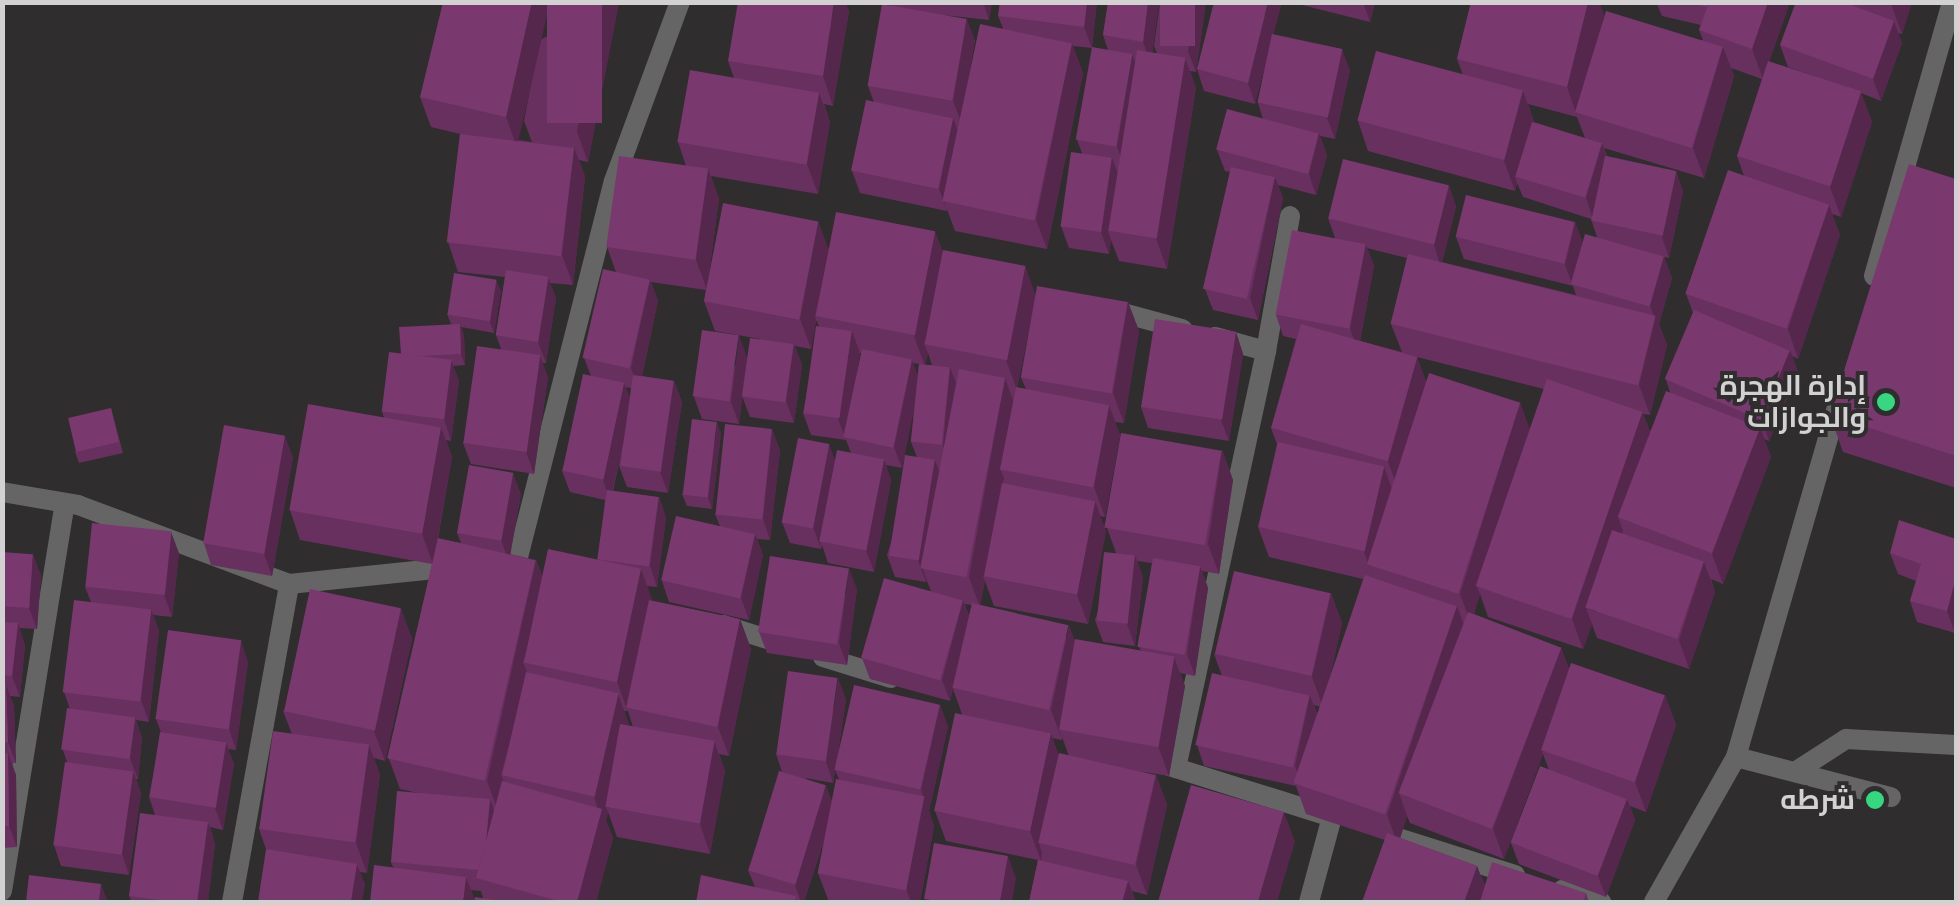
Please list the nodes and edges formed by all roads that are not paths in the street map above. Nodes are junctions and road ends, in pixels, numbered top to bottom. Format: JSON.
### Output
{"nodes":[{"id":1,"x":680,"y":2,"type":"edge"},
{"id":2,"x":1952,"y":2,"type":"edge"},
{"id":3,"x":1290,"y":216,"type":"dead end"},
{"id":4,"x":1868,"y":297,"type":"edge"},
{"id":5,"x":1094,"y":306,"type":"edge"},
{"id":6,"x":1266,"y":350,"type":"junction"},
{"id":7,"x":1847,"y":370,"type":"edge"},
{"id":8,"x":2,"y":492,"type":"edge"},
{"id":9,"x":65,"y":503,"type":"junction"},
{"id":10,"x":289,"y":584,"type":"junction"},
{"id":11,"x":706,"y":620,"type":"edge"},
{"id":12,"x":912,"y":685,"type":"edge"},
{"id":13,"x":1956,"y":746,"type":"edge"},
{"id":14,"x":1120,"y":750,"type":"edge"},
{"id":15,"x":1736,"y":757,"type":"junction"},
{"id":16,"x":1176,"y":768,"type":"junction"},
{"id":17,"x":1795,"y":772,"type":"junction"},
{"id":18,"x":1891,"y":796,"type":"dead end"},
{"id":19,"x":1350,"y":823,"type":"junction"},
{"id":20,"x":2,"y":891,"type":"edge"},
{"id":21,"x":232,"y":902,"type":"edge"},
{"id":22,"x":1309,"y":902,"type":"edge"},
{"id":23,"x":1602,"y":902,"type":"edge"},
{"id":24,"x":1654,"y":902,"type":"edge"}],
"edges":[{"from":1,"to":10,"type":"street"},
{"from":2,"to":4,"type":"street"},
{"from":3,"to":6,"type":"street"},
{"from":5,"to":6,"type":"street"},
{"from":6,"to":16,"type":"street"},
{"from":7,"to":15,"type":"street"},
{"from":8,"to":9,"type":"street"},
{"from":9,"to":10,"type":"street"},
{"from":9,"to":20,"type":"street"},
{"from":10,"to":21,"type":"street"},
{"from":11,"to":12,"type":"street"},
{"from":13,"to":17,"type":"street"},
{"from":14,"to":16,"type":"street"},
{"from":15,"to":17,"type":"street"},
{"from":15,"to":24,"type":"street"},
{"from":16,"to":19,"type":"street"},
{"from":17,"to":18,"type":"street"},
{"from":19,"to":22,"type":"street"},
{"from":19,"to":23,"type":"street"}]}
